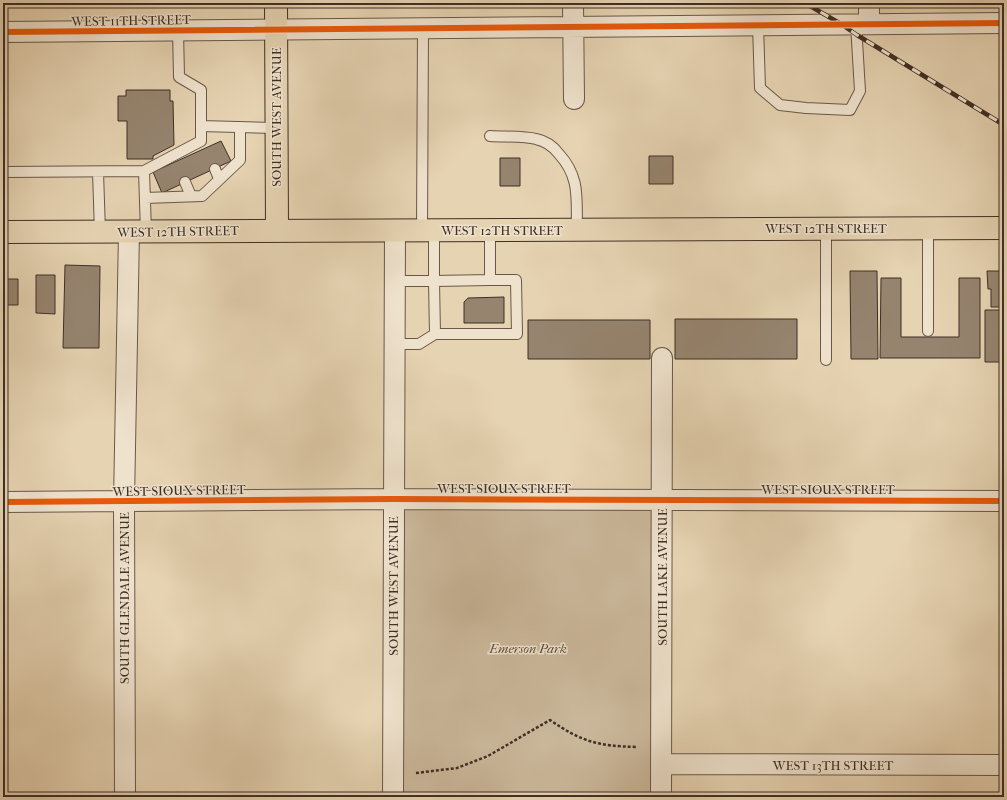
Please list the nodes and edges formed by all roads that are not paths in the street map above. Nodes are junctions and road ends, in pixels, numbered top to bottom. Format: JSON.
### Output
{"nodes":[{"id":1,"x":276,"y":3,"type":"edge"},
{"id":2,"x":573,"y":3,"type":"edge"},
{"id":3,"x":869,"y":3,"type":"edge"},
{"id":4,"x":1004,"y":23,"type":"edge"},
{"id":5,"x":863,"y":24,"type":"junction"},
{"id":6,"x":758,"y":25,"type":"junction"},
{"id":7,"x":573,"y":27,"type":"junction"},
{"id":8,"x":423,"y":28,"type":"junction"},
{"id":9,"x":276,"y":29,"type":"junction"},
{"id":10,"x":178,"y":30,"type":"junction"},
{"id":11,"x":3,"y":32,"type":"edge"},
{"id":12,"x":574,"y":99,"type":"dead end"},
{"id":13,"x":201,"y":126,"type":"junction"},
{"id":14,"x":240,"y":127,"type":"junction"},
{"id":15,"x":276,"y":128,"type":"junction"},
{"id":16,"x":490,"y":136,"type":"dead end"},
{"id":17,"x":215,"y":169,"type":"dead end"},
{"id":18,"x":144,"y":171,"type":"junction"},
{"id":19,"x":3,"y":172,"type":"edge"},
{"id":20,"x":98,"y":172,"type":"junction"},
{"id":21,"x":219,"y":179,"type":"junction"},
{"id":22,"x":185,"y":182,"type":"dead end"},
{"id":23,"x":191,"y":196,"type":"junction"},
{"id":24,"x":145,"y":198,"type":"junction"},
{"id":25,"x":1003,"y":227,"type":"edge"},
{"id":26,"x":826,"y":228,"type":"junction"},
{"id":27,"x":928,"y":228,"type":"junction"},
{"id":28,"x":277,"y":230,"type":"junction"},
{"id":29,"x":490,"y":230,"type":"junction"},
{"id":30,"x":577,"y":230,"type":"junction"},
{"id":31,"x":395,"y":231,"type":"junction"},
{"id":32,"x":428,"y":231,"type":"junction"},
{"id":33,"x":3,"y":232,"type":"edge"},
{"id":34,"x":100,"y":232,"type":"junction"},
{"id":35,"x":137,"y":232,"type":"junction"},
{"id":36,"x":490,"y":280,"type":"junction"},
{"id":37,"x":394,"y":281,"type":"junction"},
{"id":38,"x":434,"y":281,"type":"junction"},
{"id":39,"x":928,"y":331,"type":"dead end"},
{"id":40,"x":435,"y":334,"type":"junction"},
{"id":41,"x":394,"y":344,"type":"junction"},
{"id":42,"x":662,"y":358,"type":"dead end"},
{"id":43,"x":826,"y":360,"type":"dead end"},
{"id":44,"x":393,"y":499,"type":"junction"},
{"id":45,"x":662,"y":500,"type":"junction"},
{"id":46,"x":1004,"y":501,"type":"edge"},
{"id":47,"x":3,"y":502,"type":"edge"},
{"id":48,"x":124,"y":502,"type":"junction"},
{"id":49,"x":661,"y":764,"type":"junction"},
{"id":50,"x":1004,"y":765,"type":"edge"},
{"id":51,"x":125,"y":797,"type":"edge"},
{"id":52,"x":393,"y":797,"type":"edge"},
{"id":53,"x":661,"y":797,"type":"edge"}],
"edges":[{"from":1,"to":9,"type":"main road","name":"SOUTH WEST AVENUE"},
{"from":2,"to":7,"type":"street"},
{"from":3,"to":5,"type":"street"},
{"from":4,"to":5,"type":"street","name":"WEST 11TH STREET"},
{"from":5,"to":6,"type":"street","name":"WEST 11TH STREET"},
{"from":5,"to":6,"type":"lane"},
{"from":6,"to":7,"type":"street","name":"WEST 11TH STREET"},
{"from":7,"to":8,"type":"street","name":"WEST 11TH STREET"},
{"from":7,"to":12,"type":"street"},
{"from":8,"to":9,"type":"street","name":"WEST 11TH STREET"},
{"from":8,"to":32,"type":"lane"},
{"from":9,"to":10,"type":"street","name":"WEST 11TH STREET"},
{"from":9,"to":15,"type":"main road","name":"SOUTH WEST AVENUE"},
{"from":10,"to":11,"type":"street","name":"WEST 11TH STREET"},
{"from":10,"to":13,"type":"lane"},
{"from":13,"to":14,"type":"lane"},
{"from":13,"to":18,"type":"lane"},
{"from":14,"to":15,"type":"lane"},
{"from":14,"to":21,"type":"lane"},
{"from":15,"to":28,"type":"main road","name":"SOUTH WEST AVENUE"},
{"from":16,"to":30,"type":"lane"},
{"from":17,"to":21,"type":"lane"},
{"from":18,"to":20,"type":"lane"},
{"from":18,"to":24,"type":"lane"},
{"from":19,"to":20,"type":"lane"},
{"from":20,"to":34,"type":"lane"},
{"from":21,"to":23,"type":"lane"},
{"from":22,"to":23,"type":"lane"},
{"from":23,"to":24,"type":"lane"},
{"from":24,"to":35,"type":"lane"},
{"from":25,"to":27,"type":"main road","name":"WEST 12TH STREET"},
{"from":26,"to":27,"type":"main road","name":"WEST 12TH STREET"},
{"from":26,"to":30,"type":"main road","name":"WEST 12TH STREET"},
{"from":26,"to":43,"type":"lane"},
{"from":27,"to":39,"type":"lane"},
{"from":28,"to":31,"type":"main road","name":"WEST 12TH STREET"},
{"from":28,"to":35,"type":"main road","name":"WEST 12TH STREET"},
{"from":29,"to":30,"type":"main road","name":"WEST 12TH STREET"},
{"from":29,"to":32,"type":"main road","name":"WEST 12TH STREET"},
{"from":29,"to":36,"type":"lane"},
{"from":31,"to":32,"type":"main road","name":"WEST 12TH STREET"},
{"from":31,"to":37,"type":"street","name":"SOUTH WEST AVENUE"},
{"from":32,"to":38,"type":"lane"},
{"from":33,"to":34,"type":"main road","name":"WEST 12TH STREET"},
{"from":34,"to":35,"type":"main road","name":"WEST 12TH STREET"},
{"from":35,"to":48,"type":"street","name":"SOUTH GLENDALE AVENUE"},
{"from":36,"to":38,"type":"lane"},
{"from":36,"to":40,"type":"lane"},
{"from":37,"to":38,"type":"lane"},
{"from":37,"to":41,"type":"street","name":"SOUTH WEST AVENUE"},
{"from":38,"to":40,"type":"lane"},
{"from":40,"to":41,"type":"lane"},
{"from":41,"to":44,"type":"street","name":"SOUTH WEST AVENUE"},
{"from":42,"to":45,"type":"street","name":"SOUTH LAKE AVENUE"},
{"from":44,"to":45,"type":"street","name":"WEST SIOUX STREET"},
{"from":44,"to":48,"type":"street","name":"WEST SIOUX STREET"},
{"from":44,"to":52,"type":"street","name":"SOUTH WEST AVENUE"},
{"from":45,"to":46,"type":"street","name":"WEST SIOUX STREET"},
{"from":45,"to":49,"type":"street","name":"SOUTH LAKE AVENUE"},
{"from":47,"to":48,"type":"street","name":"WEST SIOUX STREET"},
{"from":48,"to":51,"type":"street","name":"SOUTH GLENDALE AVENUE"},
{"from":49,"to":50,"type":"street","name":"WEST 13TH STREET"},
{"from":49,"to":53,"type":"street","name":"SOUTH LAKE AVENUE"}]}
